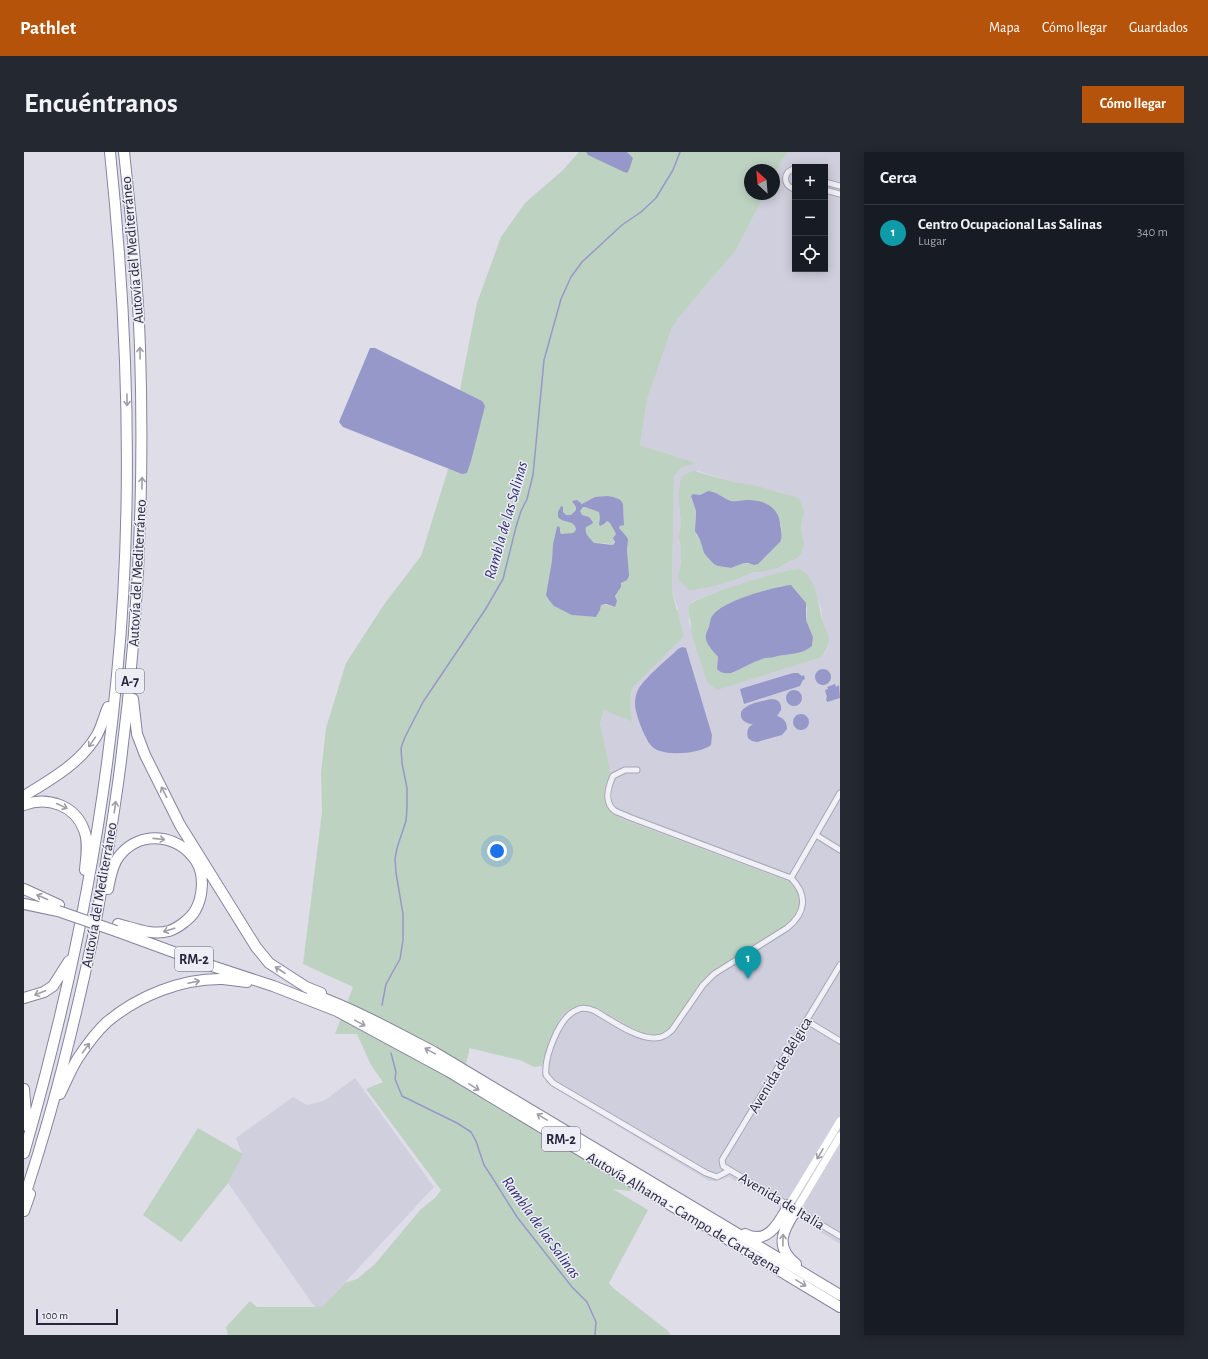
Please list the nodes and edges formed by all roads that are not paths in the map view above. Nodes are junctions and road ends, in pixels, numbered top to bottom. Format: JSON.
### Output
{"nodes":[{"id":1,"x":110,"y":152,"type":"edge"},
{"id":2,"x":124,"y":152,"type":"edge"},
{"id":3,"x":792,"y":170,"type":"edge"},
{"id":4,"x":828,"y":183,"type":"edge"},
{"id":5,"x":840,"y":186,"type":"edge"},
{"id":6,"x":792,"y":187,"type":"edge"},
{"id":7,"x":828,"y":191,"type":"edge"},
{"id":8,"x":840,"y":194,"type":"edge"},
{"id":9,"x":126,"y":512,"type":"junction"},
{"id":10,"x":131,"y":678,"type":"junction"},
{"id":11,"x":108,"y":707,"type":"junction"},
{"id":12,"x":637,"y":770,"type":"dead end"},
{"id":13,"x":840,"y":793,"type":"edge"},
{"id":14,"x":24,"y":796,"type":"edge"},
{"id":15,"x":24,"y":805,"type":"edge"},
{"id":16,"x":816,"y":835,"type":"junction"},
{"id":17,"x":840,"y":850,"type":"edge"},
{"id":18,"x":85,"y":875,"type":"junction"},
{"id":19,"x":791,"y":878,"type":"junction"},
{"id":20,"x":24,"y":889,"type":"edge"},
{"id":21,"x":24,"y":904,"type":"edge"},
{"id":22,"x":59,"y":908,"type":"junction"},
{"id":23,"x":117,"y":927,"type":"junction"},
{"id":24,"x":68,"y":961,"type":"junction"},
{"id":25,"x":840,"y":965,"type":"edge"},
{"id":26,"x":273,"y":986,"type":"junction"},
{"id":27,"x":24,"y":998,"type":"edge"},
{"id":28,"x":337,"y":1003,"type":"junction"},
{"id":29,"x":807,"y":1021,"type":"junction"},
{"id":30,"x":840,"y":1041,"type":"edge"},
{"id":31,"x":24,"y":1089,"type":"edge"},
{"id":32,"x":60,"y":1094,"type":"junction"},
{"id":33,"x":840,"y":1121,"type":"edge"},
{"id":34,"x":25,"y":1130,"type":"edge"},
{"id":35,"x":840,"y":1136,"type":"edge"},
{"id":36,"x":24,"y":1153,"type":"edge"},
{"id":37,"x":723,"y":1166,"type":"joint"},
{"id":38,"x":730,"y":1170,"type":"junction"},
{"id":39,"x":24,"y":1200,"type":"edge"},
{"id":40,"x":793,"y":1208,"type":"junction"},
{"id":41,"x":24,"y":1211,"type":"edge"},
{"id":42,"x":724,"y":1226,"type":"junction"},
{"id":43,"x":840,"y":1236,"type":"edge"},
{"id":44,"x":840,"y":1291,"type":"edge"},
{"id":45,"x":840,"y":1295,"type":"edge"},
{"id":46,"x":840,"y":1307,"type":"edge"}],
"edges":[{"from":1,"to":9,"type":"highway","name":"Autovía del Mediterráneo","number":"A-7","one_way":true},
{"from":10,"to":2,"type":"highway","name":"Autovía del Mediterráneo","number":"A-7","one_way":true},
{"from":3,"to":6,"type":"street"},
{"from":4,"to":5,"type":"street"},
{"from":7,"to":8,"type":"street"},
{"from":9,"to":11,"type":"highway"},
{"from":9,"to":36,"type":"highway","name":"Autovía del Mediterráneo","number":"A-7"},
{"from":28,"to":10,"type":"highway","one_way":true},
{"from":39,"to":10,"type":"highway","name":"Autovía del Mediterráneo","number":"A-7","one_way":true},
{"from":11,"to":14,"type":"highway","one_way":true},
{"from":11,"to":18,"type":"highway"},
{"from":12,"to":19,"type":"street"},
{"from":13,"to":16,"type":"street"},
{"from":15,"to":18,"type":"highway","one_way":true},
{"from":16,"to":17,"type":"street"},
{"from":16,"to":19,"type":"street"},
{"from":18,"to":24,"type":"highway"},
{"from":19,"to":38,"type":"street"},
{"from":22,"to":20,"type":"highway","one_way":true},
{"from":21,"to":22,"type":"highway"},
{"from":22,"to":23,"type":"highway","number":"RM-2"},
{"from":23,"to":26,"type":"highway","number":"RM-2"},
{"from":23,"to":28,"type":"highway","number":"RM-2"},
{"from":32,"to":23,"type":"highway","one_way":true},
{"from":24,"to":27,"type":"highway","one_way":true},
{"from":24,"to":34,"type":"highway"},
{"from":25,"to":29,"type":"street","name":"Avenida de Bélgica"},
{"from":32,"to":26,"type":"highway","one_way":true},
{"from":26,"to":46,"type":"highway","name":"Autovía Alhama - Campo de Cartagena","number":"RM-2","one_way":true},
{"from":42,"to":28,"type":"highway","name":"Autovía Alhama - Campo de Cartagena","number":"RM-2","one_way":true},
{"from":29,"to":30,"type":"street"},
{"from":29,"to":37,"type":"street","name":"Avenida de Bélgica"},
{"from":31,"to":34,"type":"highway"},
{"from":32,"to":41,"type":"highway"},
{"from":33,"to":40,"type":"street","one_way":true},
{"from":35,"to":40,"type":"street"},
{"from":37,"to":38,"type":"street","name":"Avenida de Italia"},
{"from":38,"to":40,"type":"street","name":"Avenida de Italia"},
{"from":40,"to":42,"type":"highway"},
{"from":40,"to":43,"type":"street","name":"Avenida de Italia"},
{"from":44,"to":40,"type":"highway","one_way":true},
{"from":42,"to":45,"type":"highway","name":"Autovía Alhama - Campo de Cartagena","number":"RM-2"}]}
